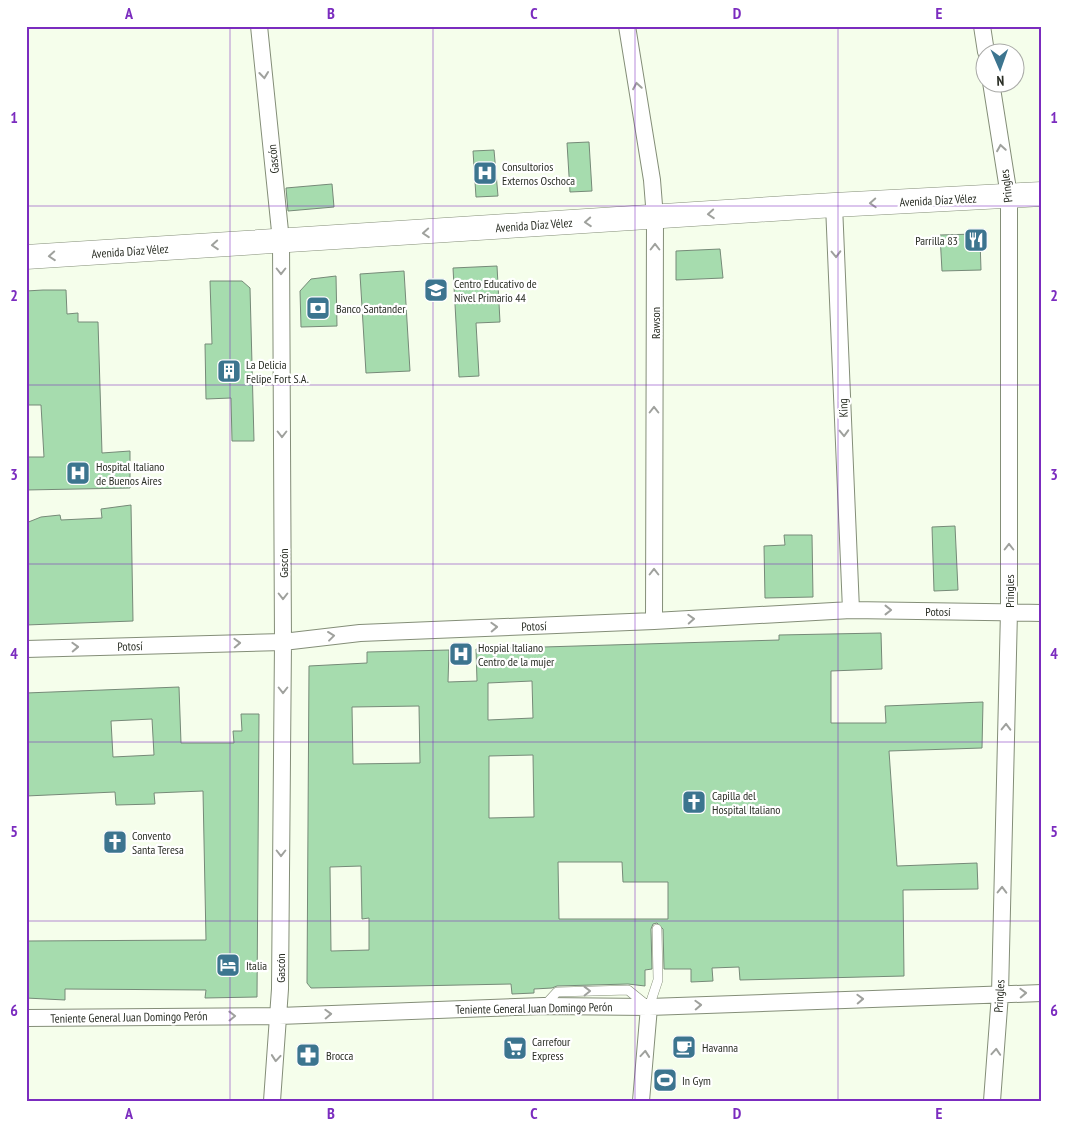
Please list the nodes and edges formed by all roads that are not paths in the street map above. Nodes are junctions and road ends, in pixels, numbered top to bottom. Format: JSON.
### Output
{"nodes":[{"id":1,"x":259,"y":26,"type":"edge"},
{"id":2,"x":627,"y":26,"type":"edge"},
{"id":3,"x":982,"y":26,"type":"edge"},
{"id":4,"x":984,"y":42,"type":"edge"},
{"id":5,"x":993,"y":92,"type":"edge"},
{"id":6,"x":1042,"y":194,"type":"edge"},
{"id":7,"x":1009,"y":196,"type":"junction"},
{"id":8,"x":834,"y":205,"type":"junction"},
{"id":9,"x":655,"y":218,"type":"junction"},
{"id":10,"x":281,"y":241,"type":"junction"},
{"id":11,"x":26,"y":257,"type":"edge"},
{"id":12,"x":851,"y":610,"type":"junction"},
{"id":13,"x":1009,"y":611,"type":"junction"},
{"id":14,"x":1042,"y":613,"type":"edge"},
{"id":15,"x":654,"y":621,"type":"junction"},
{"id":16,"x":283,"y":642,"type":"junction"},
{"id":17,"x":26,"y":648,"type":"edge"},
{"id":18,"x":657,"y":929,"type":"dead end"},
{"id":19,"x":1042,"y":993,"type":"edge"},
{"id":20,"x":1000,"y":994,"type":"junction"},
{"id":21,"x":649,"y":1007,"type":"junction"},
{"id":22,"x":279,"y":1016,"type":"junction"},
{"id":23,"x":26,"y":1018,"type":"edge"},
{"id":24,"x":272,"y":1101,"type":"edge"},
{"id":25,"x":641,"y":1101,"type":"edge"},
{"id":26,"x":992,"y":1101,"type":"edge"}],
"edges":[{"from":1,"to":10,"type":"street","name":"Gascón","one_way":true},
{"from":9,"to":2,"type":"street","name":"Rawson","one_way":true},
{"from":3,"to":4,"type":"street"},
{"from":7,"to":5,"type":"street","name":"Pringles","one_way":true},
{"from":6,"to":7,"type":"main road","name":"Avenida Díaz Vélez"},
{"from":7,"to":8,"type":"main road","name":"Avenida Díaz Vélez","one_way":true},
{"from":13,"to":7,"type":"street","name":"Pringles","one_way":true},
{"from":8,"to":9,"type":"main road","name":"Avenida Díaz Vélez","one_way":true},
{"from":8,"to":12,"type":"street","name":"King","one_way":true},
{"from":9,"to":10,"type":"main road","name":"Avenida Díaz Vélez","one_way":true},
{"from":15,"to":9,"type":"street","name":"Rawson","one_way":true},
{"from":10,"to":11,"type":"main road","name":"Avenida Díaz Vélez","one_way":true},
{"from":10,"to":16,"type":"street","name":"Gascón","one_way":true},
{"from":12,"to":13,"type":"street","name":"Potosí","one_way":true},
{"from":15,"to":12,"type":"street","name":"Potosí","one_way":true},
{"from":13,"to":14,"type":"street","name":"Potosí"},
{"from":20,"to":13,"type":"street","name":"Pringles","one_way":true},
{"from":16,"to":15,"type":"street","name":"Potosí","one_way":true},
{"from":17,"to":16,"type":"street","name":"Potosí","one_way":true},
{"from":16,"to":22,"type":"street","name":"Gascón","one_way":true},
{"from":18,"to":21,"type":"lane"},
{"from":20,"to":19,"type":"street","name":"Teniente General Juan Domingo Perón","one_way":true},
{"from":21,"to":20,"type":"street","name":"Teniente General Juan Domingo Perón","one_way":true},
{"from":26,"to":20,"type":"street","name":"Pringles","one_way":true},
{"from":22,"to":21,"type":"street","name":"Teniente General Juan Domingo Perón","one_way":true},
{"from":25,"to":21,"type":"street","one_way":true},
{"from":23,"to":22,"type":"street","name":"Teniente General Juan Domingo Perón","one_way":true},
{"from":22,"to":24,"type":"street","name":"Gascón","one_way":true}]}
